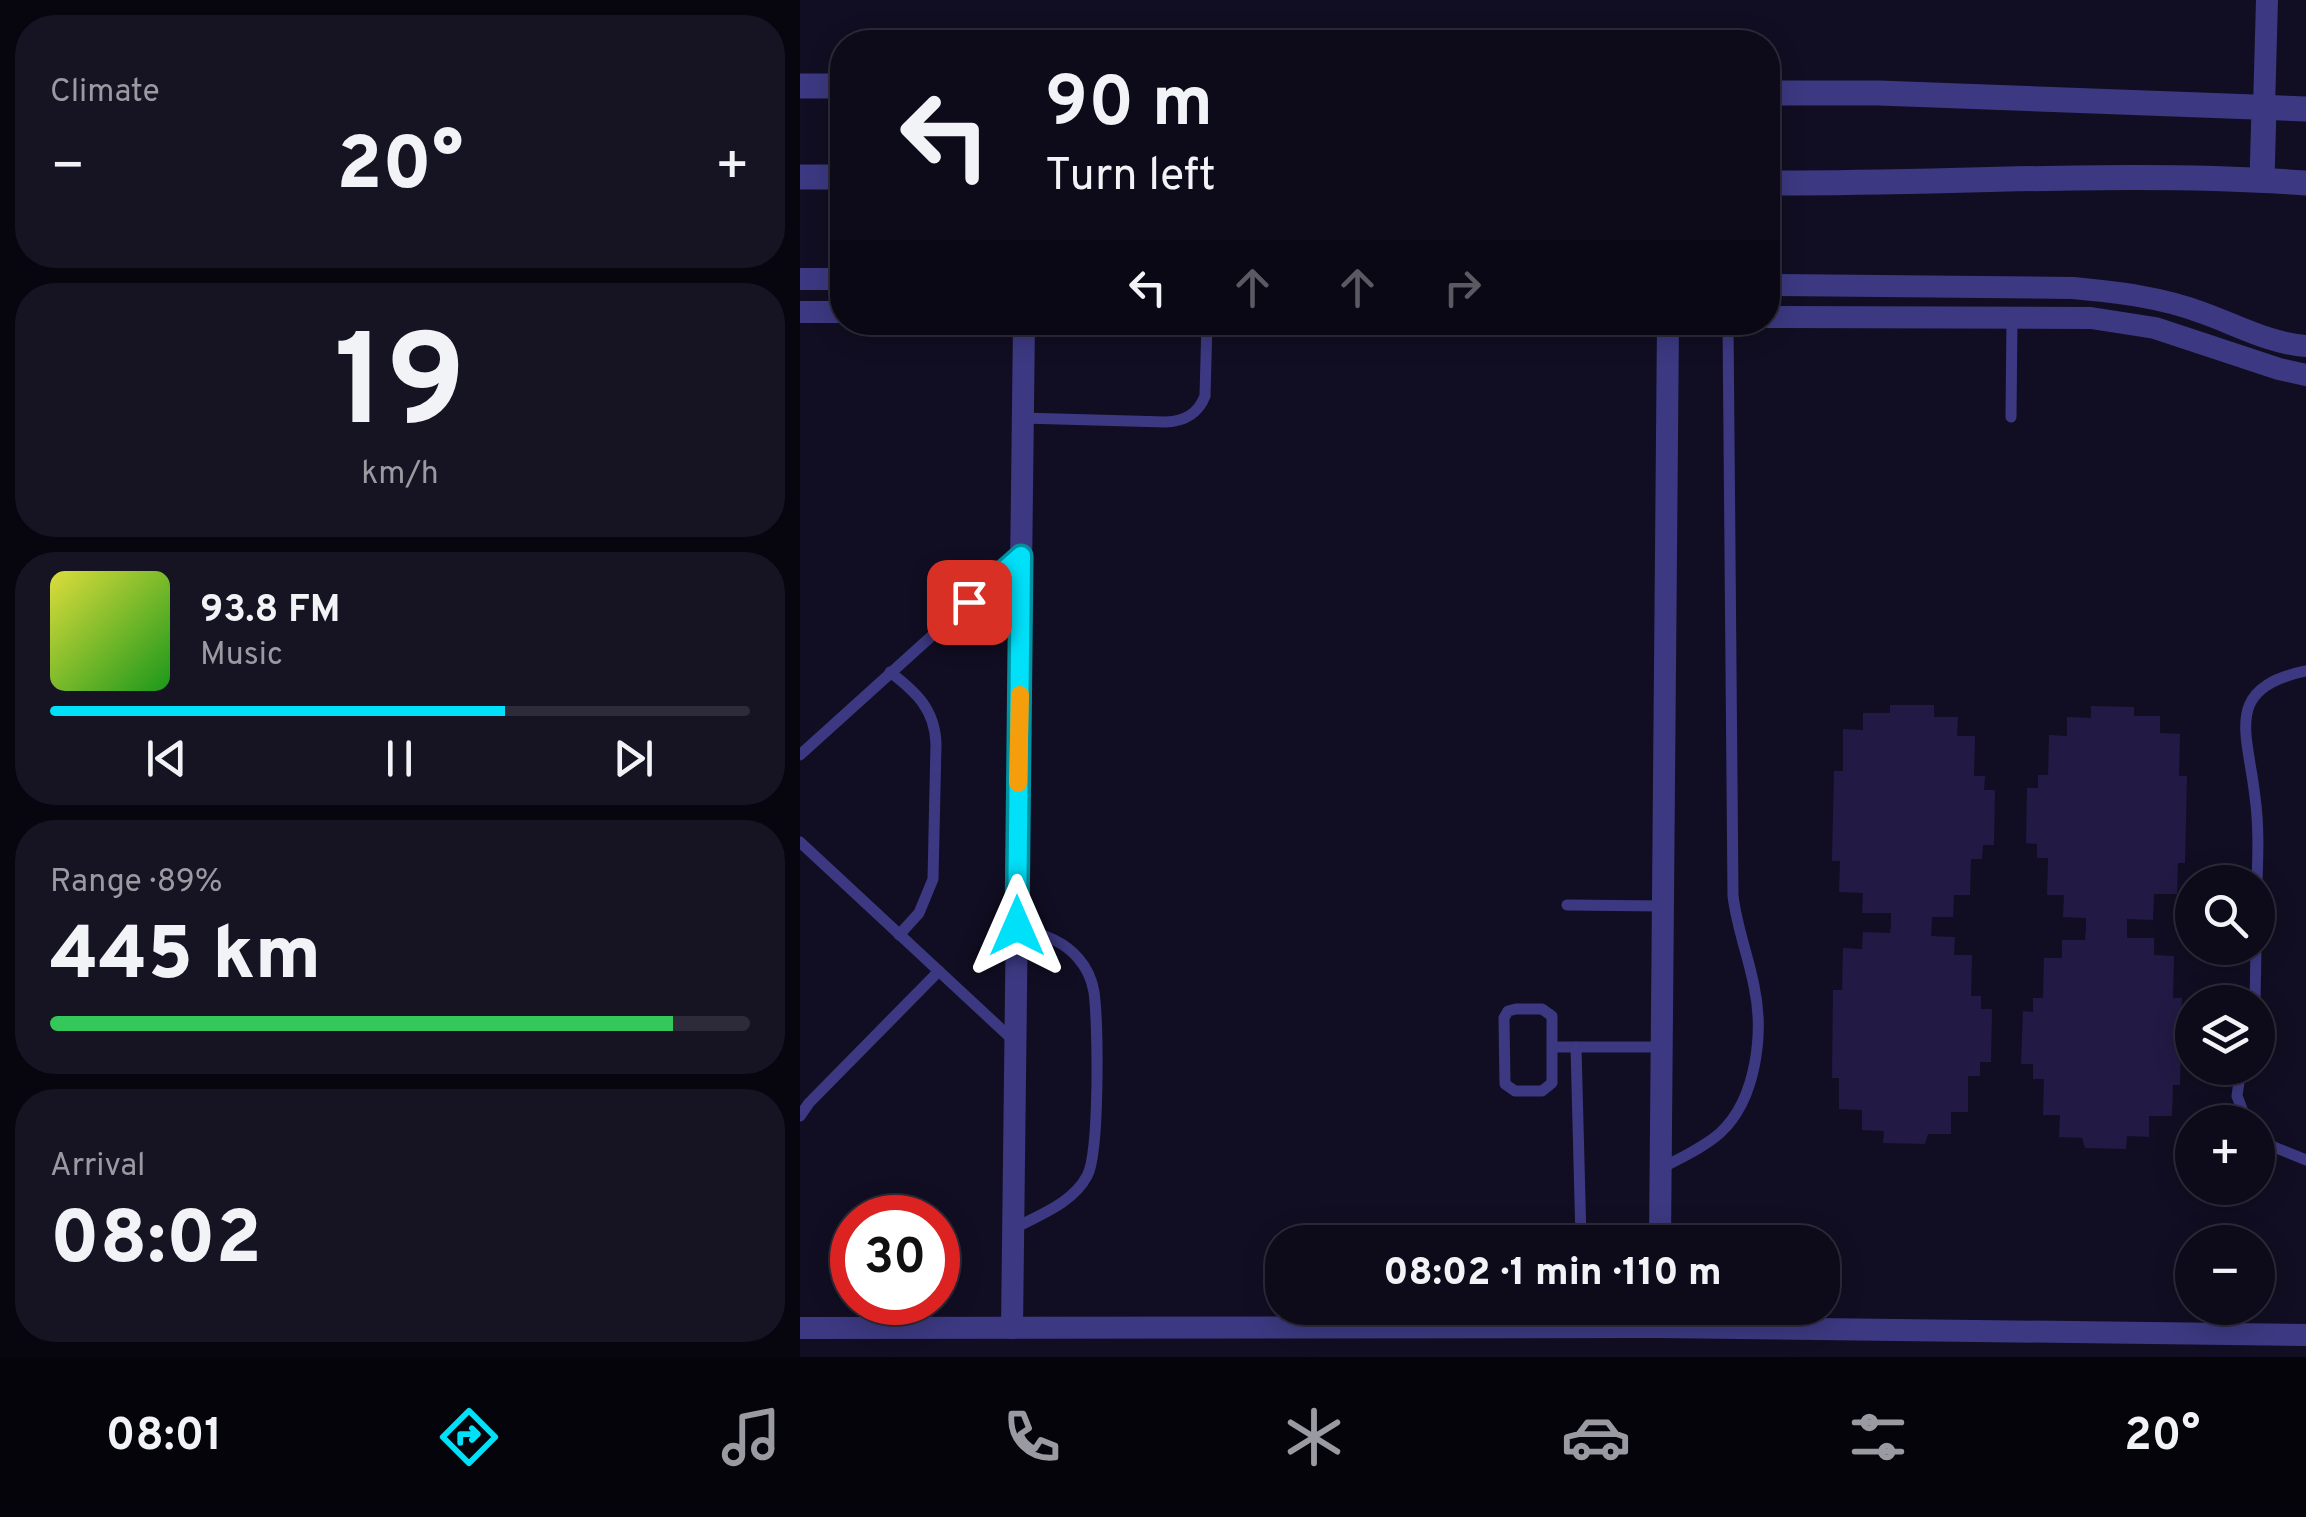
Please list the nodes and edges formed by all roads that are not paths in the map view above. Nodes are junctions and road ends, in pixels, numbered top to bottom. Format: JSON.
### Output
{"nodes":[{"id":1,"x":2267,"y":0,"type":"edge"},
{"id":2,"x":800,"y":86,"type":"edge"},
{"id":3,"x":830,"y":86,"type":"edge"},
{"id":4,"x":1780,"y":92,"type":"edge"},
{"id":5,"x":2264,"y":108,"type":"junction"},
{"id":6,"x":2306,"y":109,"type":"edge"},
{"id":7,"x":800,"y":177,"type":"edge"},
{"id":8,"x":830,"y":177,"type":"edge"},
{"id":9,"x":2262,"y":180,"type":"junction"},
{"id":10,"x":1780,"y":183,"type":"edge"},
{"id":11,"x":2306,"y":183,"type":"edge"},
{"id":12,"x":800,"y":279,"type":"edge"},
{"id":13,"x":830,"y":280,"type":"edge"},
{"id":14,"x":1780,"y":286,"type":"edge"},
{"id":15,"x":800,"y":312,"type":"edge"},
{"id":16,"x":830,"y":312,"type":"edge"},
{"id":17,"x":1780,"y":317,"type":"edge"},
{"id":18,"x":2012,"y":318,"type":"junction"},
{"id":19,"x":1024,"y":335,"type":"edge"},
{"id":20,"x":1207,"y":335,"type":"edge"},
{"id":21,"x":1668,"y":335,"type":"edge"},
{"id":22,"x":1728,"y":335,"type":"edge"},
{"id":23,"x":2306,"y":346,"type":"edge"},
{"id":24,"x":2306,"y":374,"type":"edge"},
{"id":25,"x":2011,"y":417,"type":"dead end"},
{"id":26,"x":1022,"y":418,"type":"junction"},
{"id":27,"x":1021,"y":556,"type":"junction"},
{"id":28,"x":2306,"y":671,"type":"edge"},
{"id":29,"x":890,"y":672,"type":"junction"},
{"id":30,"x":800,"y":755,"type":"edge"},
{"id":31,"x":800,"y":842,"type":"edge"},
{"id":32,"x":2257,"y":865,"type":"edge"},
{"id":33,"x":1567,"y":906,"type":"dead end"},
{"id":34,"x":1663,"y":906,"type":"junction"},
{"id":35,"x":1017,"y":926,"type":"junction"},
{"id":36,"x":898,"y":934,"type":"junction"},
{"id":37,"x":939,"y":971,"type":"junction"},
{"id":38,"x":1016,"y":1042,"type":"junction"},
{"id":39,"x":1553,"y":1047,"type":"junction"},
{"id":40,"x":1576,"y":1047,"type":"junction"},
{"id":41,"x":1662,"y":1047,"type":"junction"},
{"id":42,"x":800,"y":1116,"type":"edge"},
{"id":43,"x":2275,"y":1147,"type":"edge"},
{"id":44,"x":2306,"y":1160,"type":"edge"},
{"id":45,"x":1660,"y":1169,"type":"junction"},
{"id":46,"x":1580,"y":1225,"type":"edge"},
{"id":47,"x":1660,"y":1225,"type":"edge"},
{"id":48,"x":1013,"y":1229,"type":"junction"},
{"id":49,"x":1840,"y":1322,"type":"edge"},
{"id":50,"x":1265,"y":1324,"type":"edge"},
{"id":51,"x":800,"y":1328,"type":"edge"},
{"id":52,"x":1012,"y":1328,"type":"junction"},
{"id":53,"x":2153,"y":1332,"type":"junction"},
{"id":54,"x":2306,"y":1336,"type":"edge"},
{"id":55,"x":2152,"y":1357,"type":"edge"}],
"edges":[{"from":1,"to":5,"type":"street"},
{"from":2,"to":3,"type":"street"},
{"from":4,"to":5,"type":"street"},
{"from":5,"to":6,"type":"street"},
{"from":5,"to":9,"type":"street"},
{"from":7,"to":8,"type":"street"},
{"from":9,"to":10,"type":"street"},
{"from":9,"to":11,"type":"street"},
{"from":12,"to":13,"type":"street"},
{"from":14,"to":23,"type":"street"},
{"from":15,"to":16,"type":"street"},
{"from":17,"to":18,"type":"street"},
{"from":18,"to":24,"type":"street"},
{"from":18,"to":25,"type":"lane"},
{"from":19,"to":26,"type":"street"},
{"from":20,"to":26,"type":"lane"},
{"from":21,"to":34,"type":"street"},
{"from":22,"to":45,"type":"lane"},
{"from":26,"to":27,"type":"street"},
{"from":27,"to":29,"type":"lane"},
{"from":27,"to":35,"type":"street"},
{"from":28,"to":32,"type":"lane"},
{"from":29,"to":30,"type":"lane"},
{"from":29,"to":36,"type":"lane"},
{"from":31,"to":36,"type":"lane"},
{"from":33,"to":34,"type":"lane"},
{"from":34,"to":41,"type":"street"},
{"from":35,"to":38,"type":"street"},
{"from":35,"to":48,"type":"lane"},
{"from":36,"to":37,"type":"lane"},
{"from":37,"to":38,"type":"lane"},
{"from":37,"to":42,"type":"lane"},
{"from":38,"to":48,"type":"street"},
{"from":39,"to":39,"type":"lane"},
{"from":39,"to":40,"type":"lane"},
{"from":40,"to":41,"type":"lane"},
{"from":40,"to":46,"type":"lane"},
{"from":41,"to":45,"type":"street"},
{"from":43,"to":44,"type":"lane"},
{"from":45,"to":47,"type":"street"},
{"from":48,"to":52,"type":"street"},
{"from":49,"to":53,"type":"street"},
{"from":50,"to":52,"type":"street"},
{"from":51,"to":52,"type":"street"},
{"from":53,"to":54,"type":"street"},
{"from":53,"to":55,"type":"street"}]}
